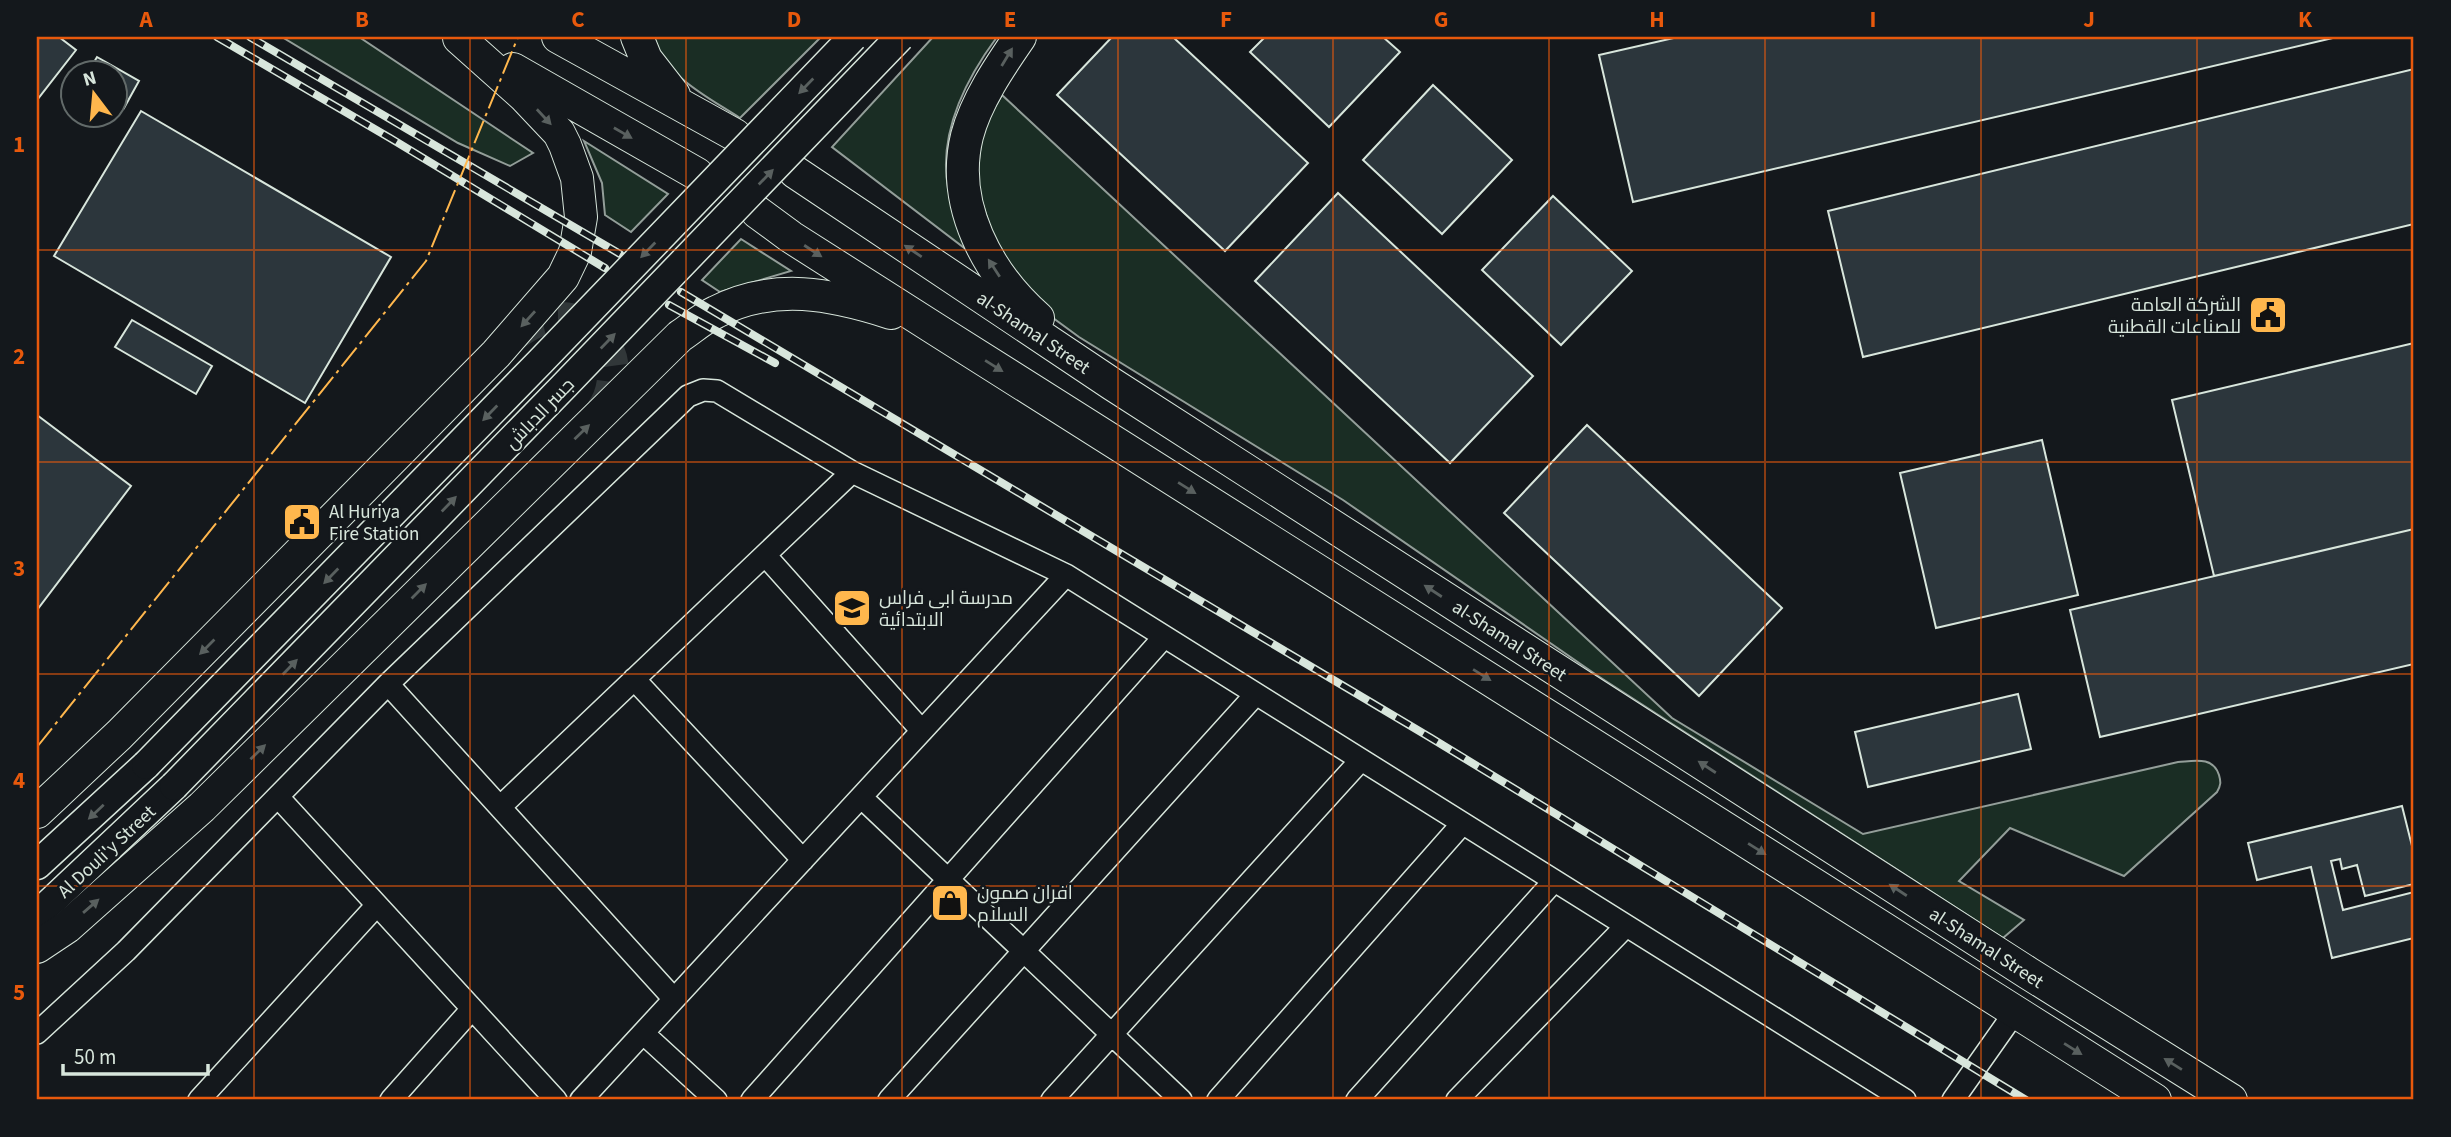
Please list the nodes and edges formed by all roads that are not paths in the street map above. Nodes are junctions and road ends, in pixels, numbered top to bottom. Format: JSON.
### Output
{"nodes":[{"id":1,"x":458,"y":37,"type":"edge"},
{"id":2,"x":558,"y":37,"type":"edge"},
{"id":3,"x":637,"y":37,"type":"edge"},
{"id":4,"x":852,"y":37,"type":"edge"},
{"id":5,"x":900,"y":37,"type":"edge"},
{"id":6,"x":1020,"y":37,"type":"edge"},
{"id":7,"x":694,"y":112,"type":"junction"},
{"id":8,"x":735,"y":135,"type":"dead end"},
{"id":9,"x":795,"y":172,"type":"dead end"},
{"id":10,"x":697,"y":174,"type":"dead end"},
{"id":11,"x":757,"y":212,"type":"dead end"},
{"id":12,"x":937,"y":330,"type":"junction"},
{"id":13,"x":1112,"y":384,"type":"junction"},
{"id":14,"x":852,"y":472,"type":"junction"},
{"id":15,"x":765,"y":555,"type":"junction"},
{"id":16,"x":1066,"y":575,"type":"junction"},
{"id":17,"x":1164,"y":637,"type":"junction"},
{"id":18,"x":634,"y":679,"type":"junction"},
{"id":19,"x":388,"y":684,"type":"junction"},
{"id":20,"x":1256,"y":694,"type":"junction"},
{"id":21,"x":922,"y":732,"type":"junction"},
{"id":22,"x":1361,"y":760,"type":"junction"},
{"id":23,"x":146,"y":765,"type":"joint"},
{"id":24,"x":174,"y":786,"type":"joint"},
{"id":25,"x":861,"y":797,"type":"junction"},
{"id":26,"x":279,"y":798,"type":"junction"},
{"id":27,"x":500,"y":807,"type":"junction"},
{"id":28,"x":37,"y":812,"type":"edge"},
{"id":29,"x":1462,"y":824,"type":"junction"},
{"id":30,"x":803,"y":860,"type":"junction"},
{"id":31,"x":37,"y":865,"type":"edge"},
{"id":32,"x":948,"y":879,"type":"junction"},
{"id":33,"x":1553,"y":881,"type":"junction"},
{"id":34,"x":377,"y":905,"type":"junction"},
{"id":35,"x":37,"y":915,"type":"edge"},
{"id":36,"x":1626,"y":926,"type":"junction"},
{"id":37,"x":37,"y":947,"type":"edge"},
{"id":38,"x":1024,"y":951,"type":"junction"},
{"id":39,"x":674,"y":999,"type":"junction"},
{"id":40,"x":472,"y":1009,"type":"junction"},
{"id":41,"x":2015,"y":1012,"type":"junction"},
{"id":42,"x":37,"y":1033,"type":"edge"},
{"id":43,"x":644,"y":1034,"type":"junction"},
{"id":44,"x":1112,"y":1035,"type":"junction"},
{"id":45,"x":200,"y":1100,"type":"edge"},
{"id":46,"x":391,"y":1100,"type":"edge"},
{"id":47,"x":556,"y":1100,"type":"edge"},
{"id":48,"x":581,"y":1100,"type":"edge"},
{"id":49,"x":716,"y":1100,"type":"edge"},
{"id":50,"x":752,"y":1100,"type":"edge"},
{"id":51,"x":889,"y":1100,"type":"edge"},
{"id":52,"x":1052,"y":1100,"type":"edge"},
{"id":53,"x":1181,"y":1100,"type":"edge"},
{"id":54,"x":1218,"y":1100,"type":"edge"},
{"id":55,"x":1357,"y":1100,"type":"edge"},
{"id":56,"x":1457,"y":1100,"type":"edge"},
{"id":57,"x":1905,"y":1100,"type":"edge"},
{"id":58,"x":1952,"y":1100,"type":"edge"},
{"id":59,"x":2155,"y":1100,"type":"edge"},
{"id":60,"x":2231,"y":1100,"type":"edge"}],
"edges":[{"from":1,"to":10,"type":"highway","one_way":true},
{"from":1,"to":28,"type":"highway","one_way":true},
{"from":2,"to":7,"type":"highway"},
{"from":3,"to":7,"type":"highway"},
{"from":4,"to":23,"type":"main road","name":"جسر الدباش","one_way":true,"bridge":true},
{"from":24,"to":5,"type":"main road","name":"جسر الدباش","one_way":true,"bridge":true},
{"from":13,"to":6,"type":"highway","one_way":true},
{"from":7,"to":8,"type":"highway"},
{"from":13,"to":9,"type":"highway","name":"al-Shamal Street","one_way":true},
{"from":11,"to":12,"type":"highway","name":"al-Shamal Street","one_way":true},
{"from":37,"to":12,"type":"highway","one_way":true},
{"from":12,"to":41,"type":"highway","name":"al-Shamal Street","one_way":true},
{"from":60,"to":13,"type":"highway","name":"al-Shamal Street","one_way":true},
{"from":14,"to":15,"type":"street"},
{"from":14,"to":16,"type":"street"},
{"from":14,"to":19,"type":"street"},
{"from":15,"to":18,"type":"street"},
{"from":15,"to":21,"type":"street"},
{"from":16,"to":17,"type":"street"},
{"from":16,"to":21,"type":"street"},
{"from":17,"to":20,"type":"street"},
{"from":17,"to":32,"type":"street"},
{"from":18,"to":27,"type":"street"},
{"from":18,"to":30,"type":"street"},
{"from":19,"to":26,"type":"street"},
{"from":19,"to":27,"type":"street"},
{"from":20,"to":22,"type":"street"},
{"from":20,"to":38,"type":"street"},
{"from":21,"to":25,"type":"street"},
{"from":22,"to":29,"type":"street"},
{"from":22,"to":44,"type":"street"},
{"from":23,"to":31,"type":"main road","name":"Al Douli'y Street","one_way":true},
{"from":24,"to":35,"type":"main road","name":"Al Douli'y Street"},
{"from":25,"to":30,"type":"street"},
{"from":25,"to":32,"type":"street"},
{"from":26,"to":34,"type":"street"},
{"from":26,"to":42,"type":"street"},
{"from":27,"to":39,"type":"street"},
{"from":29,"to":33,"type":"street"},
{"from":29,"to":54,"type":"street"},
{"from":30,"to":39,"type":"street"},
{"from":32,"to":38,"type":"street"},
{"from":32,"to":50,"type":"street"},
{"from":33,"to":36,"type":"street"},
{"from":33,"to":55,"type":"street"},
{"from":34,"to":40,"type":"street"},
{"from":34,"to":45,"type":"street"},
{"from":36,"to":56,"type":"street"},
{"from":36,"to":57,"type":"street"},
{"from":38,"to":44,"type":"street"},
{"from":38,"to":51,"type":"street"},
{"from":39,"to":43,"type":"street"},
{"from":40,"to":46,"type":"street"},
{"from":40,"to":47,"type":"street"},
{"from":41,"to":58,"type":"street"},
{"from":41,"to":59,"type":"highway","name":"al-Shamal Street","one_way":true},
{"from":43,"to":48,"type":"street"},
{"from":43,"to":49,"type":"street"},
{"from":44,"to":52,"type":"street"},
{"from":44,"to":53,"type":"street"}]}
